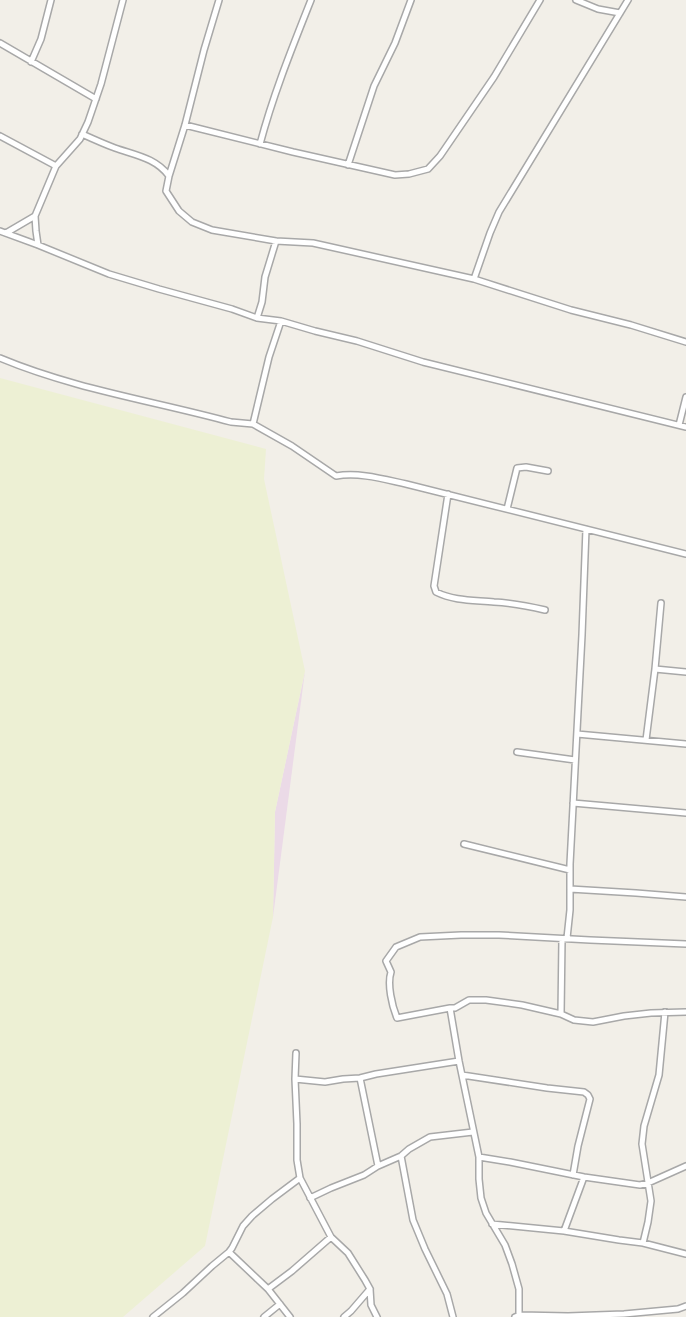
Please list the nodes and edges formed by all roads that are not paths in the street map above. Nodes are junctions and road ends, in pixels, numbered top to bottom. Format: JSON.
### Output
{"nodes":[{"id":1,"x":51,"y":0,"type":"edge"},
{"id":2,"x":123,"y":0,"type":"edge"},
{"id":3,"x":219,"y":0,"type":"edge"},
{"id":4,"x":311,"y":0,"type":"edge"},
{"id":5,"x":411,"y":0,"type":"edge"},
{"id":6,"x":540,"y":0,"type":"edge"},
{"id":7,"x":576,"y":0,"type":"edge"},
{"id":8,"x":628,"y":0,"type":"edge"},
{"id":9,"x":620,"y":13,"type":"junction"},
{"id":10,"x":0,"y":44,"type":"edge"},
{"id":11,"x":31,"y":62,"type":"junction"},
{"id":12,"x":96,"y":99,"type":"junction"},
{"id":13,"x":185,"y":125,"type":"junction"},
{"id":14,"x":82,"y":134,"type":"junction"},
{"id":15,"x":0,"y":136,"type":"edge"},
{"id":16,"x":260,"y":144,"type":"junction"},
{"id":17,"x":348,"y":165,"type":"junction"},
{"id":18,"x":56,"y":166,"type":"junction"},
{"id":19,"x":169,"y":176,"type":"junction"},
{"id":20,"x":35,"y":216,"type":"junction"},
{"id":21,"x":0,"y":231,"type":"edge"},
{"id":22,"x":6,"y":234,"type":"junction"},
{"id":23,"x":276,"y":241,"type":"junction"},
{"id":24,"x":38,"y":245,"type":"junction"},
{"id":25,"x":474,"y":279,"type":"junction"},
{"id":26,"x":257,"y":318,"type":"junction"},
{"id":27,"x":281,"y":321,"type":"junction"},
{"id":28,"x":686,"y":342,"type":"edge"},
{"id":29,"x":0,"y":358,"type":"edge"},
{"id":30,"x":686,"y":397,"type":"edge"},
{"id":31,"x":253,"y":424,"type":"junction"},
{"id":32,"x":679,"y":426,"type":"junction"},
{"id":33,"x":686,"y":427,"type":"edge"},
{"id":34,"x":548,"y":471,"type":"dead end"},
{"id":35,"x":448,"y":494,"type":"junction"},
{"id":36,"x":508,"y":509,"type":"junction"},
{"id":37,"x":586,"y":529,"type":"junction"},
{"id":38,"x":686,"y":554,"type":"edge"},
{"id":39,"x":661,"y":602,"type":"dead end"},
{"id":40,"x":545,"y":610,"type":"dead end"},
{"id":41,"x":655,"y":669,"type":"junction"},
{"id":42,"x":686,"y":672,"type":"edge"},
{"id":43,"x":577,"y":734,"type":"junction"},
{"id":44,"x":646,"y":740,"type":"junction"},
{"id":45,"x":686,"y":744,"type":"edge"},
{"id":46,"x":517,"y":752,"type":"dead end"},
{"id":47,"x":576,"y":760,"type":"junction"},
{"id":48,"x":573,"y":803,"type":"junction"},
{"id":49,"x":686,"y":813,"type":"edge"},
{"id":50,"x":464,"y":844,"type":"dead end"},
{"id":51,"x":570,"y":870,"type":"junction"},
{"id":52,"x":570,"y":889,"type":"junction"},
{"id":53,"x":686,"y":897,"type":"edge"},
{"id":54,"x":564,"y":939,"type":"junction"},
{"id":55,"x":686,"y":944,"type":"edge"},
{"id":56,"x":450,"y":1008,"type":"junction"},
{"id":57,"x":665,"y":1012,"type":"junction"},
{"id":58,"x":686,"y":1012,"type":"edge"},
{"id":59,"x":561,"y":1014,"type":"junction"},
{"id":60,"x":296,"y":1053,"type":"dead end"},
{"id":61,"x":459,"y":1061,"type":"junction"},
{"id":62,"x":462,"y":1075,"type":"junction"},
{"id":63,"x":360,"y":1078,"type":"junction"},
{"id":64,"x":295,"y":1079,"type":"junction"},
{"id":65,"x":473,"y":1132,"type":"junction"},
{"id":66,"x":401,"y":1156,"type":"junction"},
{"id":67,"x":479,"y":1157,"type":"junction"},
{"id":68,"x":378,"y":1166,"type":"junction"},
{"id":69,"x":686,"y":1166,"type":"edge"},
{"id":70,"x":573,"y":1175,"type":"junction"},
{"id":71,"x":584,"y":1177,"type":"junction"},
{"id":72,"x":300,"y":1178,"type":"junction"},
{"id":73,"x":648,"y":1183,"type":"junction"},
{"id":74,"x":310,"y":1198,"type":"junction"},
{"id":75,"x":492,"y":1224,"type":"junction"},
{"id":76,"x":564,"y":1231,"type":"junction"},
{"id":77,"x":331,"y":1237,"type":"junction"},
{"id":78,"x":643,"y":1243,"type":"junction"},
{"id":79,"x":229,"y":1252,"type":"junction"},
{"id":80,"x":686,"y":1254,"type":"edge"},
{"id":81,"x":268,"y":1289,"type":"junction"},
{"id":82,"x":370,"y":1289,"type":"junction"},
{"id":83,"x":280,"y":1304,"type":"junction"},
{"id":84,"x":686,"y":1306,"type":"edge"},
{"id":85,"x":518,"y":1316,"type":"edge"},
{"id":86,"x":153,"y":1317,"type":"edge"},
{"id":87,"x":264,"y":1317,"type":"edge"},
{"id":88,"x":290,"y":1317,"type":"edge"},
{"id":89,"x":344,"y":1317,"type":"edge"},
{"id":90,"x":377,"y":1317,"type":"edge"},
{"id":91,"x":453,"y":1317,"type":"edge"}],
"edges":[{"from":1,"to":11,"type":"street"},
{"from":2,"to":12,"type":"street"},
{"from":3,"to":13,"type":"street"},
{"from":4,"to":16,"type":"street"},
{"from":5,"to":17,"type":"street"},
{"from":6,"to":17,"type":"street"},
{"from":7,"to":9,"type":"street"},
{"from":8,"to":9,"type":"street"},
{"from":9,"to":25,"type":"street"},
{"from":10,"to":11,"type":"street"},
{"from":11,"to":12,"type":"street"},
{"from":12,"to":14,"type":"street"},
{"from":13,"to":16,"type":"street"},
{"from":13,"to":19,"type":"street"},
{"from":14,"to":18,"type":"street"},
{"from":14,"to":19,"type":"street"},
{"from":15,"to":18,"type":"street"},
{"from":16,"to":17,"type":"street"},
{"from":18,"to":20,"type":"street"},
{"from":19,"to":23,"type":"street"},
{"from":20,"to":22,"type":"street"},
{"from":20,"to":24,"type":"street"},
{"from":21,"to":22,"type":"street"},
{"from":22,"to":24,"type":"street"},
{"from":23,"to":25,"type":"street"},
{"from":23,"to":26,"type":"street"},
{"from":24,"to":26,"type":"street"},
{"from":25,"to":28,"type":"street"},
{"from":26,"to":27,"type":"street"},
{"from":27,"to":31,"type":"street"},
{"from":27,"to":32,"type":"street"},
{"from":29,"to":31,"type":"street"},
{"from":30,"to":32,"type":"street"},
{"from":31,"to":35,"type":"street"},
{"from":32,"to":33,"type":"street"},
{"from":34,"to":36,"type":"street"},
{"from":35,"to":36,"type":"street"},
{"from":35,"to":40,"type":"street"},
{"from":36,"to":37,"type":"street"},
{"from":37,"to":38,"type":"street"},
{"from":37,"to":43,"type":"street"},
{"from":39,"to":41,"type":"street"},
{"from":41,"to":42,"type":"street"},
{"from":41,"to":44,"type":"street"},
{"from":43,"to":44,"type":"street"},
{"from":43,"to":47,"type":"street"},
{"from":44,"to":45,"type":"street"},
{"from":46,"to":47,"type":"street"},
{"from":47,"to":48,"type":"street"},
{"from":48,"to":49,"type":"street"},
{"from":48,"to":51,"type":"street"},
{"from":50,"to":51,"type":"street"},
{"from":51,"to":52,"type":"street"},
{"from":52,"to":53,"type":"street"},
{"from":52,"to":54,"type":"street"},
{"from":54,"to":55,"type":"street"},
{"from":54,"to":56,"type":"street"},
{"from":54,"to":59,"type":"street"},
{"from":56,"to":59,"type":"street"},
{"from":56,"to":61,"type":"street"},
{"from":57,"to":58,"type":"street"},
{"from":57,"to":59,"type":"street"},
{"from":57,"to":73,"type":"street"},
{"from":60,"to":64,"type":"street"},
{"from":61,"to":62,"type":"street"},
{"from":61,"to":63,"type":"street"},
{"from":62,"to":65,"type":"street"},
{"from":62,"to":70,"type":"street"},
{"from":63,"to":64,"type":"street"},
{"from":63,"to":68,"type":"street"},
{"from":64,"to":72,"type":"street"},
{"from":65,"to":66,"type":"street"},
{"from":65,"to":67,"type":"street"},
{"from":66,"to":68,"type":"street"},
{"from":66,"to":91,"type":"street"},
{"from":67,"to":70,"type":"street"},
{"from":67,"to":75,"type":"street"},
{"from":68,"to":74,"type":"street"},
{"from":69,"to":73,"type":"street"},
{"from":70,"to":71,"type":"street"},
{"from":71,"to":73,"type":"street"},
{"from":71,"to":76,"type":"street"},
{"from":72,"to":74,"type":"street"},
{"from":72,"to":79,"type":"street"},
{"from":73,"to":78,"type":"street"},
{"from":74,"to":77,"type":"street"},
{"from":75,"to":76,"type":"street"},
{"from":75,"to":85,"type":"street"},
{"from":76,"to":78,"type":"street"},
{"from":77,"to":81,"type":"street"},
{"from":77,"to":82,"type":"street"},
{"from":78,"to":80,"type":"street"},
{"from":79,"to":81,"type":"street"},
{"from":79,"to":86,"type":"street"},
{"from":81,"to":83,"type":"street"},
{"from":82,"to":89,"type":"street"},
{"from":82,"to":90,"type":"street"},
{"from":83,"to":87,"type":"street"},
{"from":83,"to":88,"type":"street"},
{"from":84,"to":85,"type":"street"}]}
